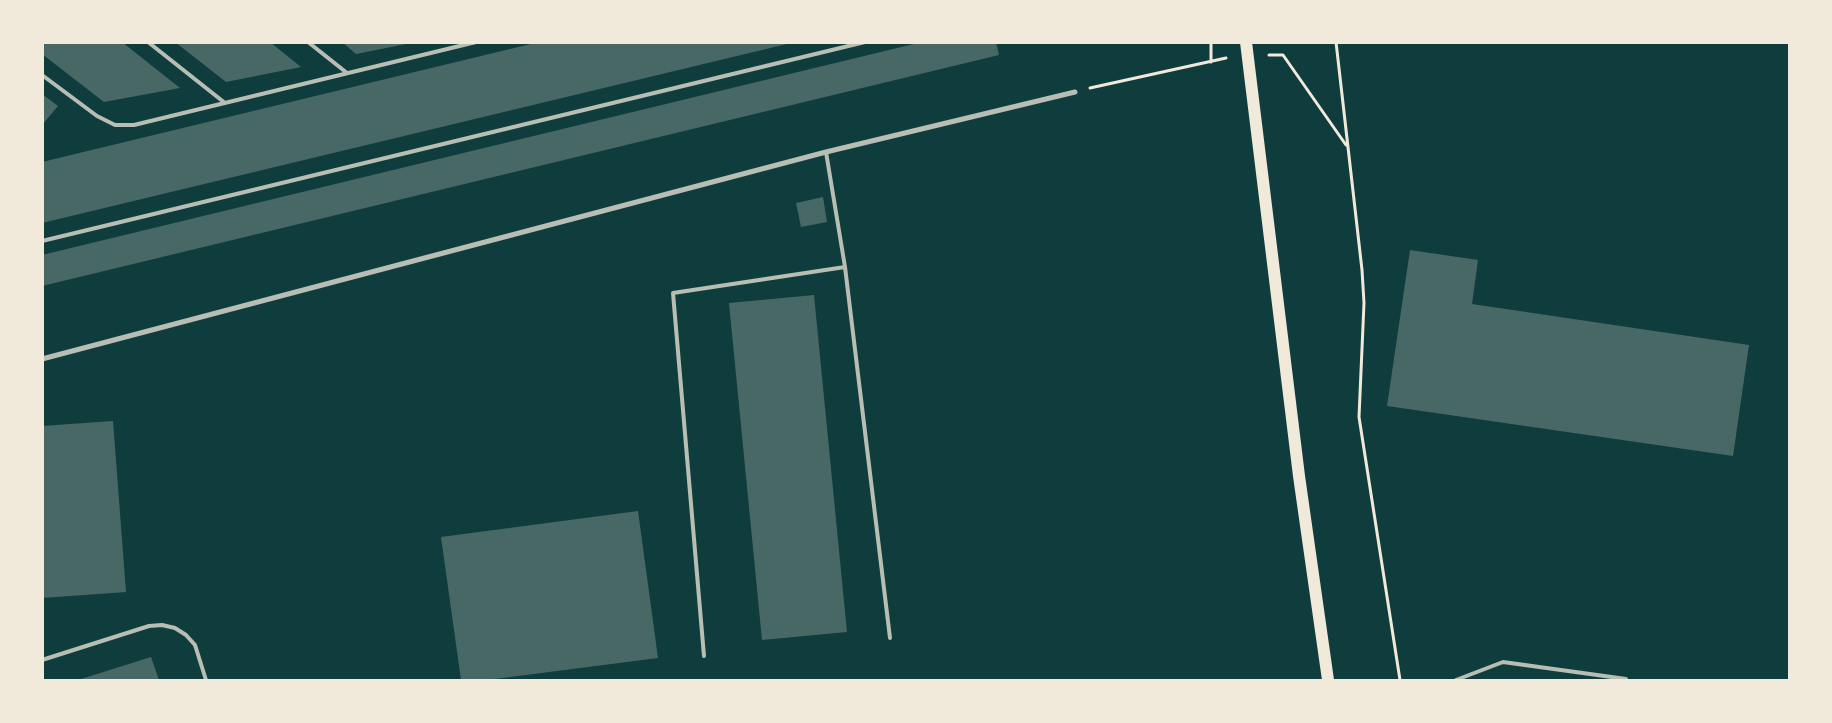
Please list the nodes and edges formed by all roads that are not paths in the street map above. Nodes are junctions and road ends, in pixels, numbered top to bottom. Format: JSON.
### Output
{"nodes":[{"id":1,"x":148,"y":42,"type":"edge"},
{"id":2,"x":308,"y":42,"type":"edge"},
{"id":3,"x":476,"y":42,"type":"edge"},
{"id":4,"x":865,"y":42,"type":"edge"},
{"id":5,"x":467,"y":43,"type":"edge"},
{"id":6,"x":1246,"y":48,"type":"edge"},
{"id":7,"x":348,"y":74,"type":"junction"},
{"id":8,"x":42,"y":75,"type":"edge"},
{"id":9,"x":1075,"y":92,"type":"road end"},
{"id":10,"x":225,"y":103,"type":"junction"},
{"id":11,"x":826,"y":152,"type":"junction"},
{"id":12,"x":42,"y":241,"type":"edge"},
{"id":13,"x":845,"y":267,"type":"junction"},
{"id":14,"x":42,"y":359,"type":"edge"},
{"id":15,"x":890,"y":638,"type":"dead end"},
{"id":16,"x":704,"y":656,"type":"dead end"},
{"id":17,"x":42,"y":660,"type":"edge"},
{"id":18,"x":206,"y":680,"type":"edge"},
{"id":19,"x":1328,"y":680,"type":"edge"},
{"id":20,"x":1456,"y":680,"type":"edge"},
{"id":21,"x":1626,"y":680,"type":"edge"}],
"edges":[{"from":1,"to":10,"type":"lane"},
{"from":2,"to":7,"type":"lane"},
{"from":3,"to":5,"type":"lane"},
{"from":4,"to":12,"type":"lane"},
{"from":5,"to":7,"type":"lane"},
{"from":6,"to":19,"type":"main road"},
{"from":7,"to":10,"type":"lane"},
{"from":8,"to":10,"type":"lane"},
{"from":9,"to":11,"type":"street"},
{"from":11,"to":13,"type":"lane"},
{"from":11,"to":14,"type":"street"},
{"from":13,"to":15,"type":"lane"},
{"from":13,"to":16,"type":"lane"},
{"from":17,"to":18,"type":"lane"},
{"from":20,"to":21,"type":"lane"}]}
